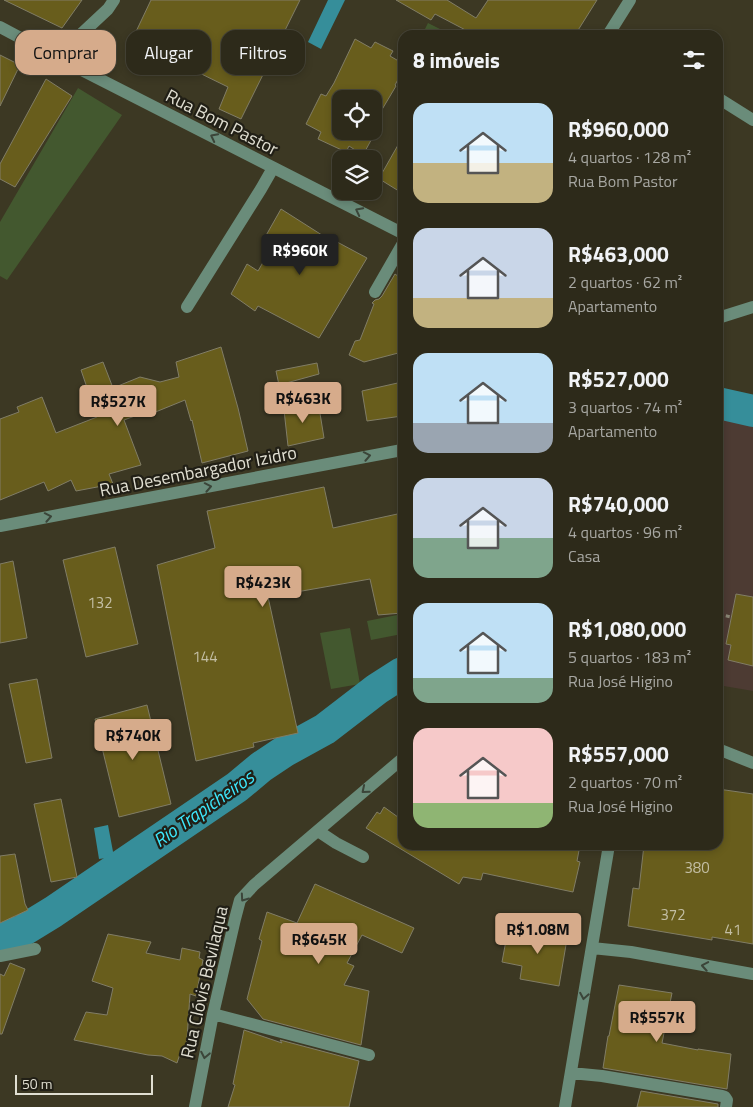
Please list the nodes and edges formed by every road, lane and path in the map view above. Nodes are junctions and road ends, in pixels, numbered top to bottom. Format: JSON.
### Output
{"nodes":[{"id":1,"x":114,"y":0,"type":"edge"},
{"id":2,"x":630,"y":0,"type":"edge"},
{"id":3,"x":0,"y":27,"type":"edge"},
{"id":4,"x":86,"y":30,"type":"edge"},
{"id":5,"x":613,"y":30,"type":"edge"},
{"id":6,"x":15,"y":35,"type":"edge"},
{"id":7,"x":91,"y":75,"type":"edge"},
{"id":8,"x":723,"y":101,"type":"edge"},
{"id":9,"x":753,"y":120,"type":"edge"},
{"id":10,"x":273,"y":168,"type":"junction"},
{"id":11,"x":398,"y":231,"type":"edge"},
{"id":12,"x":398,"y":252,"type":"edge"},
{"id":13,"x":375,"y":292,"type":"dead end"},
{"id":14,"x":187,"y":307,"type":"dead end"},
{"id":15,"x":753,"y":307,"type":"edge"},
{"id":16,"x":723,"y":316,"type":"edge"},
{"id":17,"x":398,"y":451,"type":"edge"},
{"id":18,"x":0,"y":526,"type":"edge"},
{"id":19,"x":723,"y":615,"type":"edge"},
{"id":20,"x":731,"y":617,"type":"dead end"},
{"id":21,"x":723,"y":751,"type":"edge"},
{"id":22,"x":398,"y":762,"type":"edge"},
{"id":23,"x":753,"y":763,"type":"edge"},
{"id":24,"x":318,"y":831,"type":"junction"},
{"id":25,"x":608,"y":850,"type":"edge"},
{"id":26,"x":363,"y":857,"type":"dead end"},
{"id":27,"x":592,"y":948,"type":"junction"},
{"id":28,"x":35,"y":949,"type":"dead end"},
{"id":29,"x":0,"y":956,"type":"edge"},
{"id":30,"x":753,"y":974,"type":"edge"},
{"id":31,"x":213,"y":1014,"type":"junction"},
{"id":32,"x":369,"y":1055,"type":"dead end"},
{"id":33,"x":571,"y":1073,"type":"junction"},
{"id":34,"x":195,"y":1107,"type":"edge"},
{"id":35,"x":565,"y":1107,"type":"edge"},
{"id":36,"x":726,"y":1107,"type":"edge"}],
"edges":[{"from":1,"to":4,"type":"street"},
{"from":2,"to":5,"type":"street"},
{"from":3,"to":6,"type":"street","name":"Rua Bom Pastor"},
{"from":10,"to":7,"type":"street","name":"Rua Bom Pastor","one_way":true},
{"from":8,"to":9,"type":"street"},
{"from":11,"to":10,"type":"street","name":"Rua Bom Pastor","one_way":true},
{"from":10,"to":14,"type":"street"},
{"from":12,"to":13,"type":"street"},
{"from":15,"to":16,"type":"street"},
{"from":18,"to":17,"type":"street","name":"Rua Desembargador Izidro","one_way":true},
{"from":19,"to":20,"type":"path"},
{"from":21,"to":23,"type":"street"},
{"from":22,"to":24,"type":"street","name":"Rua Clóvis Bevilaqua","one_way":true},
{"from":24,"to":26,"type":"street"},
{"from":24,"to":31,"type":"street","name":"Rua Clóvis Bevilaqua","one_way":true},
{"from":25,"to":27,"type":"street"},
{"from":30,"to":27,"type":"street","one_way":true},
{"from":27,"to":33,"type":"street","one_way":true},
{"from":28,"to":29,"type":"street"},
{"from":31,"to":32,"type":"street"},
{"from":31,"to":34,"type":"street","name":"Rua Clóvis Bevilaqua","one_way":true},
{"from":33,"to":35,"type":"street"},
{"from":33,"to":36,"type":"street"}]}
